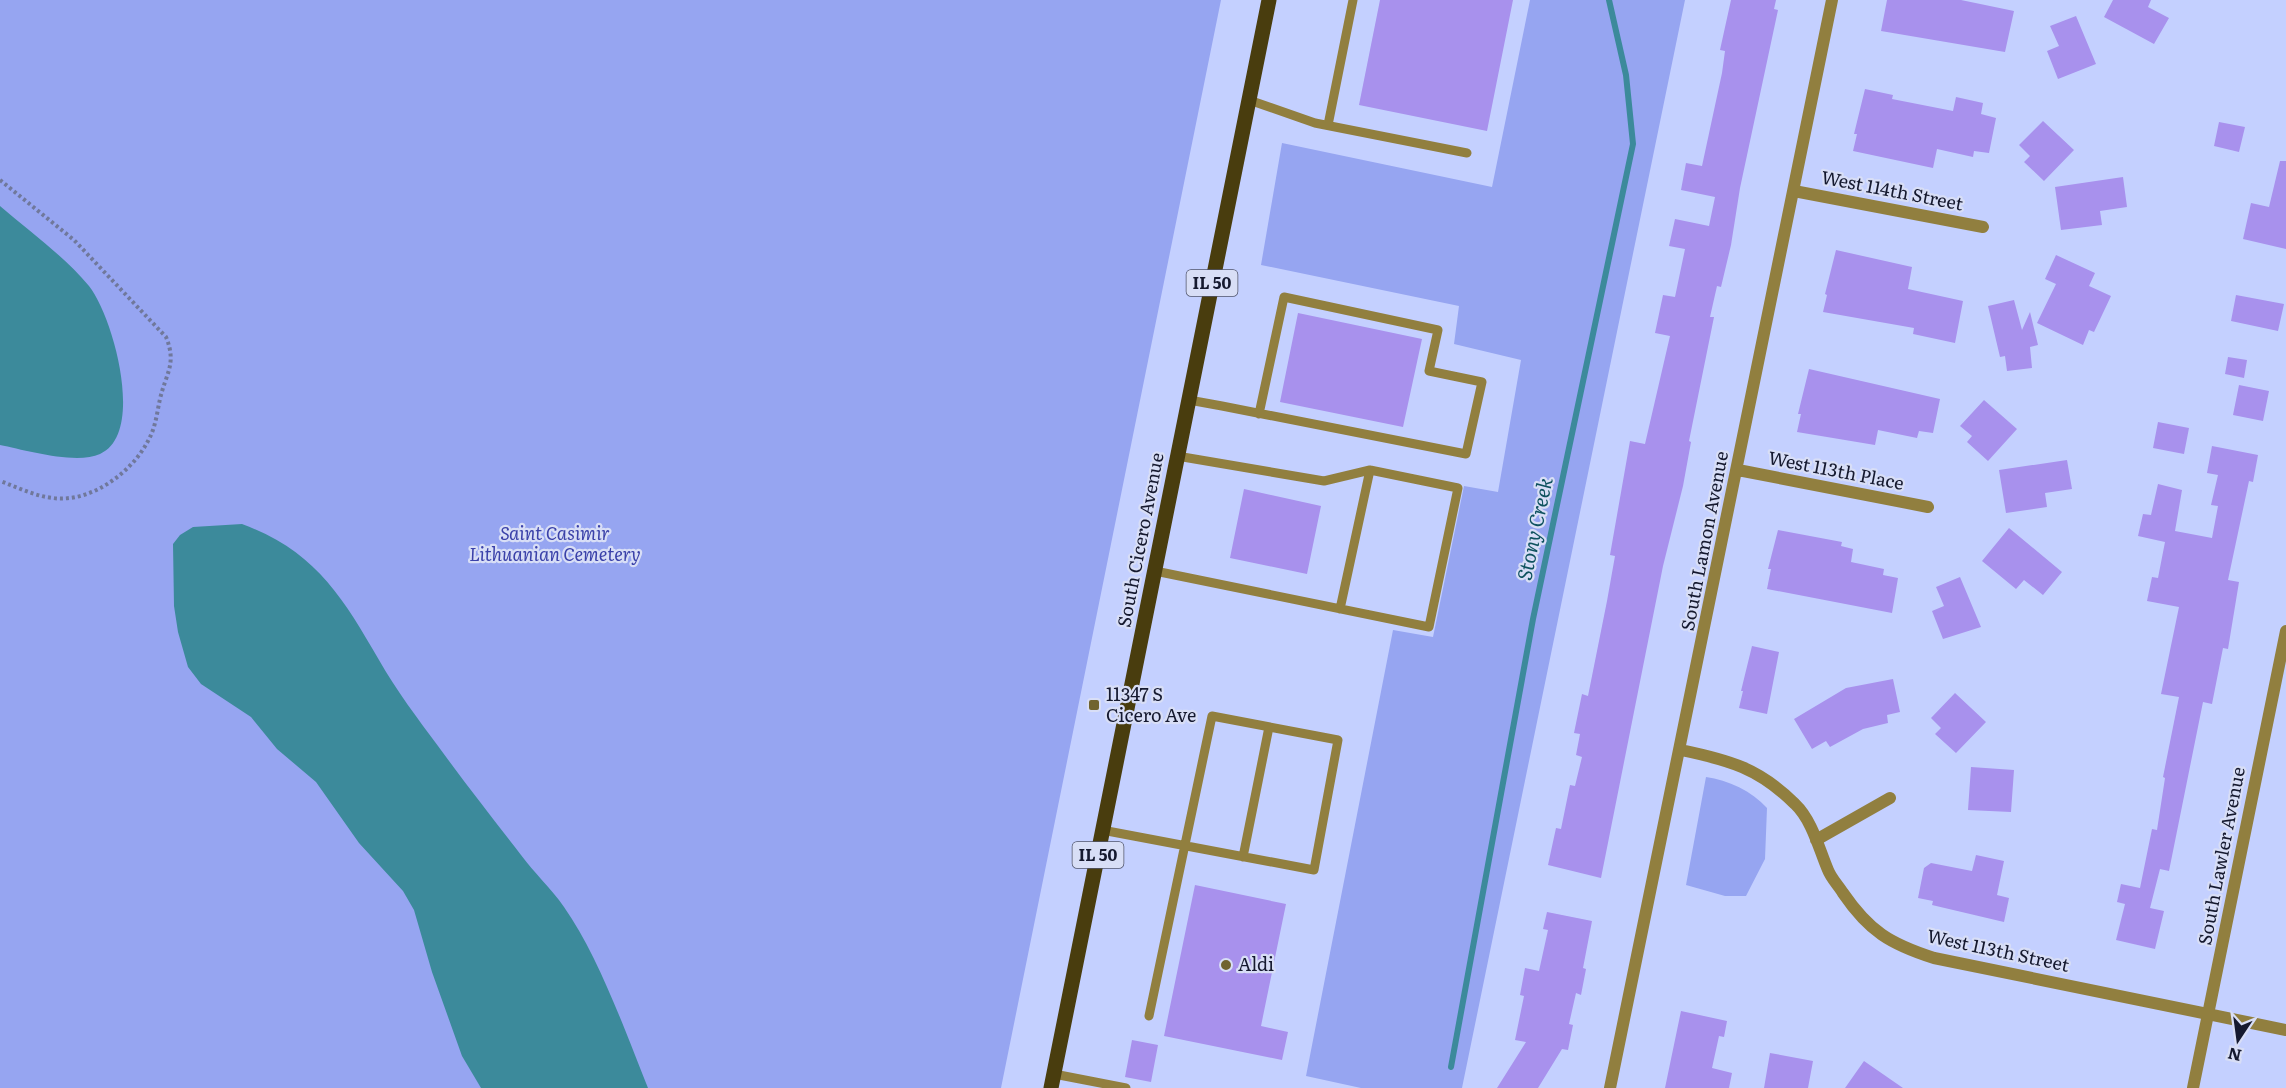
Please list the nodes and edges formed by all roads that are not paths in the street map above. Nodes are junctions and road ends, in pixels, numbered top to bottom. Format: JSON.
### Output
{"nodes":[{"id":1,"x":1269,"y":0,"type":"edge"},
{"id":2,"x":1353,"y":0,"type":"edge"},
{"id":3,"x":1832,"y":0,"type":"edge"},
{"id":4,"x":1249,"y":100,"type":"junction"},
{"id":5,"x":1328,"y":125,"type":"junction"},
{"id":6,"x":1467,"y":153,"type":"dead end"},
{"id":7,"x":1794,"y":191,"type":"junction"},
{"id":8,"x":1983,"y":227,"type":"dead end"},
{"id":9,"x":1189,"y":400,"type":"junction"},
{"id":10,"x":1259,"y":414,"type":"junction"},
{"id":11,"x":1177,"y":456,"type":"junction"},
{"id":12,"x":1370,"y":470,"type":"junction"},
{"id":13,"x":1738,"y":470,"type":"junction"},
{"id":14,"x":1928,"y":507,"type":"dead end"},
{"id":15,"x":1155,"y":571,"type":"junction"},
{"id":16,"x":1340,"y":609,"type":"junction"},
{"id":17,"x":2286,"y":631,"type":"edge"},
{"id":18,"x":1269,"y":727,"type":"junction"},
{"id":19,"x":1681,"y":750,"type":"junction"},
{"id":20,"x":1890,"y":798,"type":"dead end"},
{"id":21,"x":1102,"y":830,"type":"junction"},
{"id":22,"x":1816,"y":840,"type":"junction"},
{"id":23,"x":1185,"y":846,"type":"junction"},
{"id":24,"x":1243,"y":856,"type":"junction"},
{"id":25,"x":2208,"y":1014,"type":"junction"},
{"id":26,"x":1149,"y":1016,"type":"dead end"},
{"id":27,"x":2286,"y":1030,"type":"edge"},
{"id":28,"x":1052,"y":1081,"type":"edge"},
{"id":29,"x":1126,"y":1088,"type":"edge"},
{"id":30,"x":1610,"y":1088,"type":"edge"},
{"id":31,"x":2193,"y":1088,"type":"edge"}],
"edges":[{"from":1,"to":4,"type":"main road","name":"South Cicero Avenue","number":"IL 50"},
{"from":2,"to":5,"type":"lane"},
{"from":3,"to":7,"type":"street","name":"South Lamon Avenue"},
{"from":4,"to":5,"type":"lane"},
{"from":4,"to":9,"type":"main road","name":"South Cicero Avenue","number":"IL 50"},
{"from":5,"to":6,"type":"lane"},
{"from":7,"to":8,"type":"street","name":"West 114th Street"},
{"from":7,"to":13,"type":"street","name":"South Lamon Avenue"},
{"from":9,"to":10,"type":"lane"},
{"from":9,"to":11,"type":"main road","name":"South Cicero Avenue","number":"IL 50"},
{"from":10,"to":10,"type":"lane"},
{"from":11,"to":12,"type":"lane"},
{"from":11,"to":15,"type":"main road","name":"South Cicero Avenue","number":"IL 50"},
{"from":12,"to":16,"type":"lane"},
{"from":12,"to":16,"type":"lane"},
{"from":13,"to":14,"type":"street","name":"West 113th Place"},
{"from":13,"to":19,"type":"street","name":"South Lamon Avenue"},
{"from":15,"to":16,"type":"lane"},
{"from":15,"to":21,"type":"main road","name":"South Cicero Avenue","number":"IL 50"},
{"from":17,"to":25,"type":"street","name":"South Lawler Avenue"},
{"from":18,"to":23,"type":"lane"},
{"from":18,"to":24,"type":"lane"},
{"from":18,"to":24,"type":"lane"},
{"from":19,"to":22,"type":"street","name":"West 113th Street"},
{"from":19,"to":30,"type":"street","name":"South Lamon Avenue"},
{"from":20,"to":22,"type":"street"},
{"from":21,"to":23,"type":"lane"},
{"from":21,"to":28,"type":"main road","name":"South Cicero Avenue","number":"IL 50"},
{"from":22,"to":25,"type":"street","name":"West 113th Street"},
{"from":23,"to":24,"type":"lane"},
{"from":23,"to":26,"type":"lane"},
{"from":25,"to":27,"type":"street","name":"West 113th Street"},
{"from":25,"to":31,"type":"street","name":"South Lawler Avenue"},
{"from":28,"to":29,"type":"lane"}]}
